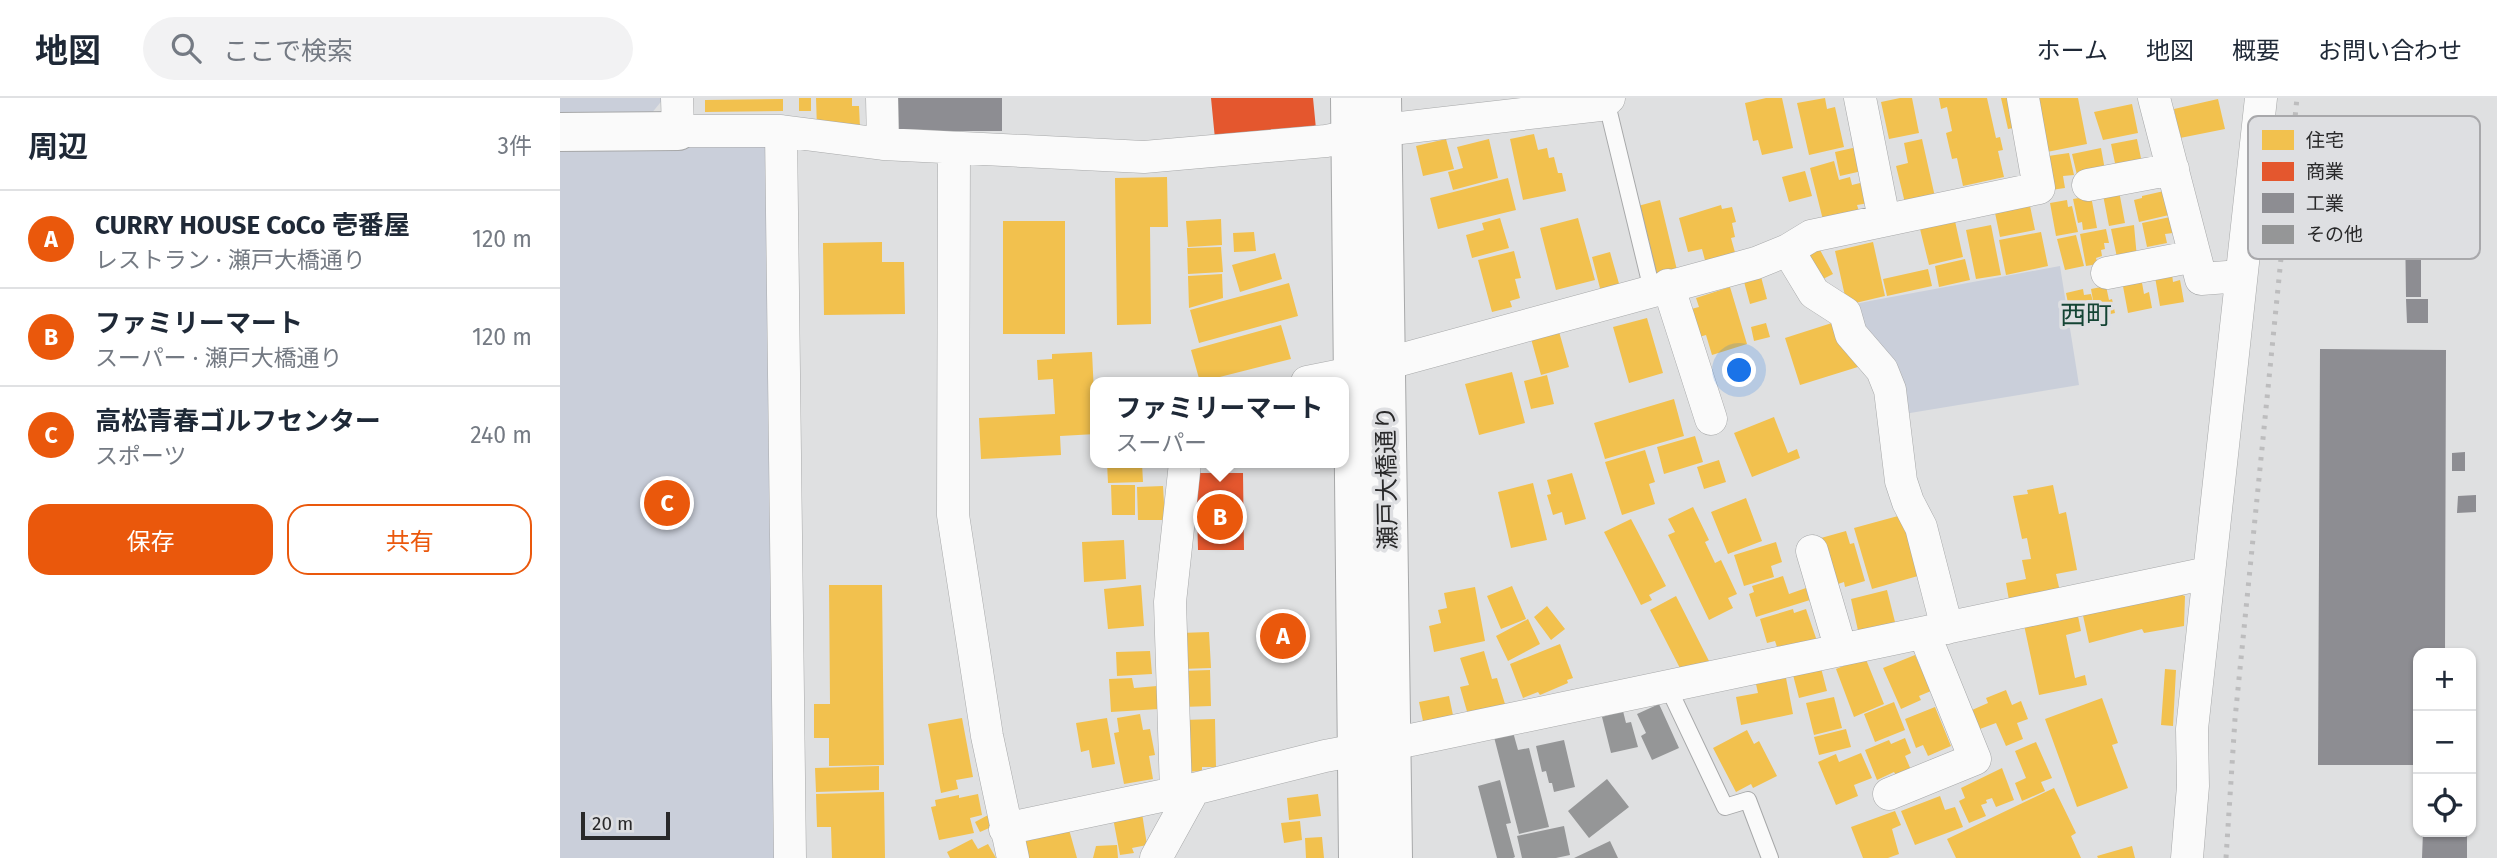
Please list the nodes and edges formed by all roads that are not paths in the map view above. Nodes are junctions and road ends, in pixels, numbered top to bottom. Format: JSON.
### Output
{"nodes":[{"id":1,"x":882,"y":98,"type":"edge"},
{"id":2,"x":1350,"y":98,"type":"edge"},
{"id":3,"x":1860,"y":98,"type":"edge"},
{"id":4,"x":2023,"y":98,"type":"edge"},
{"id":5,"x":2154,"y":98,"type":"edge"},
{"id":6,"x":2261,"y":98,"type":"edge"},
{"id":7,"x":1607,"y":99,"type":"edge"},
{"id":8,"x":678,"y":114,"type":"edge"},
{"id":9,"x":2259,"y":116,"type":"edge"},
{"id":10,"x":1372,"y":122,"type":"edge"},
{"id":11,"x":781,"y":131,"type":"junction"},
{"id":12,"x":560,"y":132,"type":"edge"},
{"id":13,"x":883,"y":144,"type":"junction"},
{"id":14,"x":954,"y":149,"type":"junction"},
{"id":15,"x":2173,"y":169,"type":"junction"},
{"id":16,"x":2088,"y":186,"type":"dead end"},
{"id":17,"x":2248,"y":214,"type":"edge"},
{"id":18,"x":1884,"y":219,"type":"junction"},
{"id":19,"x":1788,"y":250,"type":"junction"},
{"id":20,"x":2195,"y":256,"type":"junction"},
{"id":21,"x":2107,"y":273,"type":"dead end"},
{"id":22,"x":2241,"y":276,"type":"junction"},
{"id":23,"x":1660,"y":288,"type":"junction"},
{"id":24,"x":1369,"y":368,"type":"junction"},
{"id":25,"x":1329,"y":377,"type":"edge"},
{"id":26,"x":1711,"y":419,"type":"dead end"},
{"id":27,"x":1184,"y":468,"type":"edge"},
{"id":28,"x":1812,"y":551,"type":"dead end"},
{"id":29,"x":2208,"y":573,"type":"junction"},
{"id":30,"x":1935,"y":631,"type":"junction"},
{"id":31,"x":1841,"y":650,"type":"junction"},
{"id":32,"x":1668,"y":687,"type":"junction"},
{"id":33,"x":1373,"y":747,"type":"junction"},
{"id":34,"x":1185,"y":791,"type":"junction"},
{"id":35,"x":1889,"y":794,"type":"dead end"},
{"id":36,"x":1009,"y":844,"type":"edge"},
{"id":37,"x":790,"y":858,"type":"edge"},
{"id":38,"x":1156,"y":858,"type":"edge"},
{"id":39,"x":1358,"y":858,"type":"edge"},
{"id":40,"x":1393,"y":858,"type":"edge"},
{"id":41,"x":1770,"y":858,"type":"edge"},
{"id":42,"x":2187,"y":858,"type":"edge"}],
"edges":[{"from":1,"to":13,"type":"street"},
{"from":2,"to":10,"type":"street","name":"瀬戸大橋通り"},
{"from":3,"to":18,"type":"street"},
{"from":4,"to":18,"type":"street"},
{"from":5,"to":15,"type":"street"},
{"from":6,"to":9,"type":"street"},
{"from":7,"to":10,"type":"street"},
{"from":7,"to":23,"type":"lane"},
{"from":8,"to":11,"type":"street"},
{"from":8,"to":12,"type":"street"},
{"from":10,"to":14,"type":"street"},
{"from":10,"to":24,"type":"street","name":"瀬戸大橋通り"},
{"from":11,"to":13,"type":"street"},
{"from":11,"to":37,"type":"street"},
{"from":13,"to":14,"type":"street"},
{"from":14,"to":36,"type":"street"},
{"from":15,"to":16,"type":"street"},
{"from":15,"to":20,"type":"street"},
{"from":17,"to":22,"type":"street"},
{"from":18,"to":19,"type":"street"},
{"from":19,"to":23,"type":"street"},
{"from":19,"to":30,"type":"street"},
{"from":20,"to":21,"type":"street"},
{"from":20,"to":22,"type":"street"},
{"from":22,"to":29,"type":"street"},
{"from":23,"to":24,"type":"street"},
{"from":23,"to":26,"type":"street"},
{"from":24,"to":25,"type":"street"},
{"from":24,"to":33,"type":"street","name":"瀬戸大橋通り"},
{"from":27,"to":34,"type":"street"},
{"from":28,"to":31,"type":"street"},
{"from":29,"to":30,"type":"street"},
{"from":29,"to":42,"type":"street"},
{"from":30,"to":31,"type":"street"},
{"from":30,"to":35,"type":"street"},
{"from":31,"to":32,"type":"street"},
{"from":32,"to":33,"type":"street"},
{"from":32,"to":41,"type":"lane"},
{"from":33,"to":34,"type":"street"},
{"from":33,"to":39,"type":"street","name":"瀬戸大橋通り"},
{"from":33,"to":40,"type":"street","name":"瀬戸大橋通り"},
{"from":34,"to":36,"type":"street"},
{"from":34,"to":38,"type":"street"}]}
